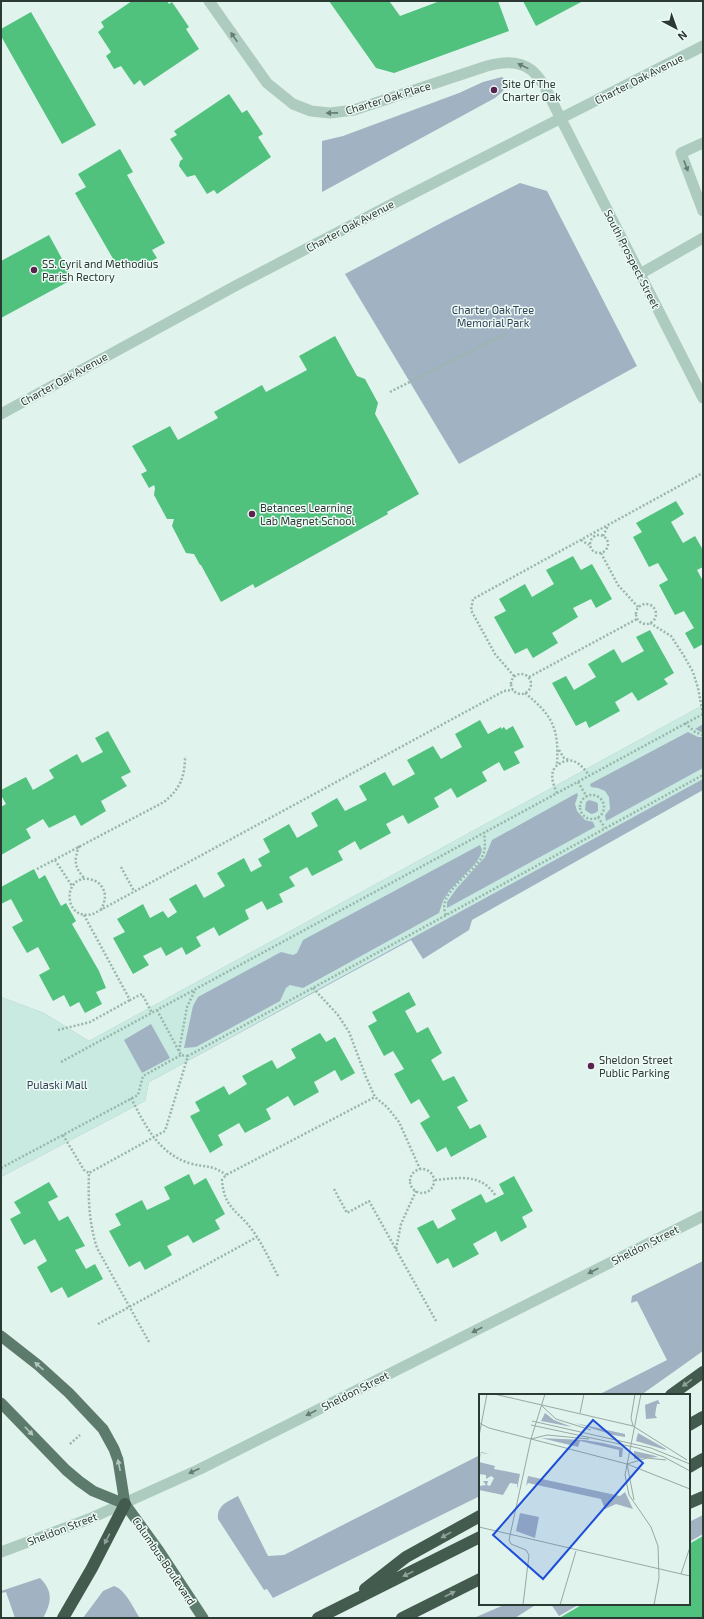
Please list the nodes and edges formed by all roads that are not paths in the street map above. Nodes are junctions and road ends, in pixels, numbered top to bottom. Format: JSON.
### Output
{"nodes":[{"id":1,"x":209,"y":1,"type":"edge"},
{"id":2,"x":703,"y":46,"type":"edge"},
{"id":3,"x":560,"y":119,"type":"junction"},
{"id":4,"x":703,"y":143,"type":"edge"},
{"id":5,"x":703,"y":211,"type":"edge"},
{"id":6,"x":703,"y":238,"type":"edge"},
{"id":7,"x":640,"y":274,"type":"junction"},
{"id":8,"x":703,"y":398,"type":"edge"},
{"id":9,"x":1,"y":414,"type":"edge"},
{"id":10,"x":703,"y":1216,"type":"edge"},
{"id":11,"x":1,"y":1336,"type":"edge"},
{"id":12,"x":703,"y":1372,"type":"edge"},
{"id":13,"x":672,"y":1394,"type":"edge"},
{"id":14,"x":1,"y":1403,"type":"edge"},
{"id":15,"x":703,"y":1417,"type":"edge"},
{"id":16,"x":690,"y":1424,"type":"edge"},
{"id":17,"x":703,"y":1459,"type":"edge"},
{"id":18,"x":690,"y":1466,"type":"edge"},
{"id":19,"x":703,"y":1497,"type":"edge"},
{"id":20,"x":690,"y":1503,"type":"edge"},
{"id":21,"x":125,"y":1504,"type":"junction"},
{"id":22,"x":479,"y":1517,"type":"edge"},
{"id":23,"x":479,"y":1538,"type":"edge"},
{"id":24,"x":1,"y":1552,"type":"edge"},
{"id":25,"x":479,"y":1580,"type":"edge"},
{"id":26,"x":348,"y":1603,"type":"junction"},
{"id":27,"x":63,"y":1618,"type":"edge"},
{"id":28,"x":203,"y":1618,"type":"edge"},
{"id":29,"x":318,"y":1618,"type":"edge"},
{"id":30,"x":402,"y":1618,"type":"edge"}],
"edges":[{"from":3,"to":1,"type":"street","name":"Charter Oak Place","one_way":true},
{"from":2,"to":3,"type":"street","name":"Charter Oak Avenue"},
{"from":3,"to":7,"type":"street","name":"South Prospect Street"},
{"from":3,"to":9,"type":"street","name":"Charter Oak Avenue"},
{"from":4,"to":5,"type":"street","one_way":true},
{"from":6,"to":7,"type":"street"},
{"from":7,"to":8,"type":"street","name":"South Prospect Street"},
{"from":10,"to":21,"type":"street","name":"Sheldon Street","one_way":true},
{"from":21,"to":11,"type":"main road","name":"Columbus Boulevard","one_way":true},
{"from":12,"to":13,"type":"highway","one_way":true},
{"from":14,"to":21,"type":"main road","one_way":true},
{"from":15,"to":16,"type":"highway"},
{"from":17,"to":18,"type":"highway"},
{"from":19,"to":20,"type":"highway"},
{"from":21,"to":24,"type":"street","name":"Sheldon Street"},
{"from":21,"to":27,"type":"highway","one_way":true},
{"from":21,"to":28,"type":"main road","name":"Columbus Boulevard"},
{"from":22,"to":26,"type":"highway","one_way":true},
{"from":23,"to":26,"type":"highway","one_way":true},
{"from":30,"to":25,"type":"highway","one_way":true},
{"from":26,"to":29,"type":"highway"}]}
